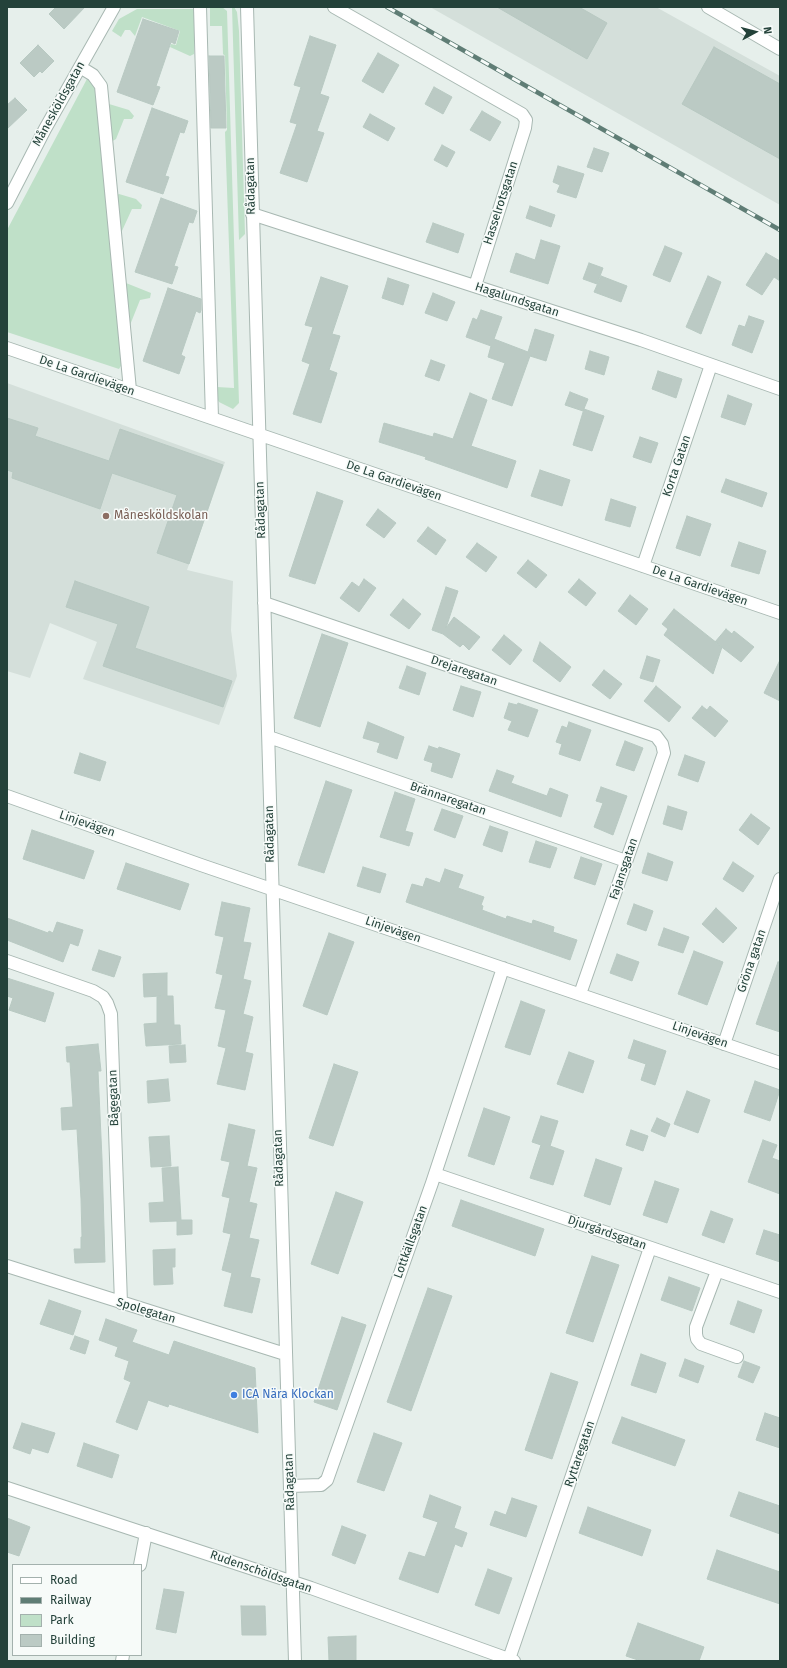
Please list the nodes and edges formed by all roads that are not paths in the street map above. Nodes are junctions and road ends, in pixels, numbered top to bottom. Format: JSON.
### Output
{"nodes":[{"id":1,"x":114,"y":7,"type":"edge"},
{"id":2,"x":200,"y":7,"type":"edge"},
{"id":3,"x":247,"y":7,"type":"edge"},
{"id":4,"x":334,"y":7,"type":"edge"},
{"id":5,"x":708,"y":7,"type":"edge"},
{"id":6,"x":780,"y":49,"type":"edge"},
{"id":7,"x":80,"y":67,"type":"junction"},
{"id":8,"x":7,"y":203,"type":"edge"},
{"id":9,"x":252,"y":214,"type":"junction"},
{"id":10,"x":475,"y":286,"type":"junction"},
{"id":11,"x":7,"y":348,"type":"edge"},
{"id":12,"x":711,"y":365,"type":"junction"},
{"id":13,"x":780,"y":389,"type":"edge"},
{"id":14,"x":130,"y":390,"type":"junction"},
{"id":15,"x":212,"y":418,"type":"junction"},
{"id":16,"x":258,"y":434,"type":"junction"},
{"id":17,"x":643,"y":566,"type":"junction"},
{"id":18,"x":264,"y":602,"type":"junction"},
{"id":19,"x":780,"y":614,"type":"edge"},
{"id":20,"x":269,"y":737,"type":"junction"},
{"id":21,"x":662,"y":744,"type":"joint"},
{"id":22,"x":7,"y":796,"type":"edge"},
{"id":23,"x":626,"y":861,"type":"junction"},
{"id":24,"x":780,"y":879,"type":"edge"},
{"id":25,"x":272,"y":888,"type":"junction"},
{"id":26,"x":7,"y":962,"type":"edge"},
{"id":27,"x":503,"y":968,"type":"junction"},
{"id":28,"x":580,"y":994,"type":"junction"},
{"id":29,"x":724,"y":1044,"type":"junction"},
{"id":30,"x":780,"y":1063,"type":"edge"},
{"id":31,"x":435,"y":1174,"type":"junction"},
{"id":32,"x":650,"y":1248,"type":"junction"},
{"id":33,"x":7,"y":1266,"type":"edge"},
{"id":34,"x":717,"y":1271,"type":"junction"},
{"id":35,"x":780,"y":1292,"type":"edge"},
{"id":36,"x":121,"y":1303,"type":"junction"},
{"id":37,"x":285,"y":1354,"type":"junction"},
{"id":38,"x":736,"y":1357,"type":"dead end"},
{"id":39,"x":290,"y":1486,"type":"junction"},
{"id":40,"x":7,"y":1488,"type":"edge"},
{"id":41,"x":146,"y":1533,"type":"junction"},
{"id":42,"x":140,"y":1564,"type":"edge"},
{"id":43,"x":292,"y":1582,"type":"junction"},
{"id":44,"x":511,"y":1660,"type":"edge"},
{"id":45,"x":295,"y":1661,"type":"edge"}],
"edges":[{"from":1,"to":7,"type":"street","name":"Månesköldsgatan"},
{"from":2,"to":15,"type":"street"},
{"from":3,"to":9,"type":"street","name":"Rådagatan"},
{"from":4,"to":10,"type":"street","name":"Hasselrotsgatan"},
{"from":5,"to":6,"type":"street"},
{"from":7,"to":8,"type":"street","name":"Månesköldsgatan"},
{"from":7,"to":14,"type":"street"},
{"from":9,"to":10,"type":"street","name":"Hagalundsgatan"},
{"from":9,"to":16,"type":"street","name":"Rådagatan"},
{"from":10,"to":12,"type":"street","name":"Hagalundsgatan"},
{"from":11,"to":14,"type":"street","name":"De La Gardievägen"},
{"from":12,"to":13,"type":"street","name":"Hagalundsgatan"},
{"from":12,"to":17,"type":"street","name":"Korta Gatan"},
{"from":14,"to":15,"type":"street","name":"De La Gardievägen"},
{"from":15,"to":16,"type":"street","name":"De La Gardievägen"},
{"from":16,"to":17,"type":"street","name":"De La Gardievägen"},
{"from":16,"to":18,"type":"street","name":"Rådagatan"},
{"from":17,"to":19,"type":"street","name":"De La Gardievägen"},
{"from":18,"to":20,"type":"street","name":"Rådagatan"},
{"from":18,"to":21,"type":"street","name":"Drejaregatan"},
{"from":20,"to":23,"type":"street","name":"Brännaregatan"},
{"from":20,"to":25,"type":"street","name":"Rådagatan"},
{"from":21,"to":23,"type":"street","name":"Fajansgatan"},
{"from":22,"to":25,"type":"street","name":"Linjevägen"},
{"from":23,"to":28,"type":"street","name":"Fajansgatan"},
{"from":24,"to":29,"type":"street","name":"Gröna gatan"},
{"from":25,"to":27,"type":"street","name":"Linjevägen"},
{"from":25,"to":37,"type":"street","name":"Rådagatan"},
{"from":26,"to":36,"type":"street","name":"Bågegatan"},
{"from":27,"to":28,"type":"street","name":"Linjevägen"},
{"from":27,"to":31,"type":"street","name":"Lottkällsgatan"},
{"from":28,"to":29,"type":"street","name":"Linjevägen"},
{"from":29,"to":30,"type":"street","name":"Linjevägen"},
{"from":31,"to":32,"type":"street","name":"Djurgårdsgatan"},
{"from":31,"to":39,"type":"street","name":"Lottkällsgatan"},
{"from":32,"to":34,"type":"street","name":"Djurgårdsgatan"},
{"from":32,"to":44,"type":"street","name":"Ryttaregatan"},
{"from":33,"to":36,"type":"street","name":"Spolegatan"},
{"from":34,"to":35,"type":"street","name":"Djurgårdsgatan"},
{"from":34,"to":38,"type":"street"},
{"from":36,"to":37,"type":"street","name":"Spolegatan"},
{"from":37,"to":39,"type":"street","name":"Rådagatan"},
{"from":39,"to":43,"type":"street","name":"Rådagatan"},
{"from":40,"to":41,"type":"street","name":"Rudenschöldsgatan"},
{"from":41,"to":42,"type":"street"},
{"from":41,"to":43,"type":"street","name":"Rudenschöldsgatan"},
{"from":43,"to":44,"type":"street","name":"Rudenschöldsgatan"},
{"from":43,"to":45,"type":"street","name":"Rådagatan"}]}
